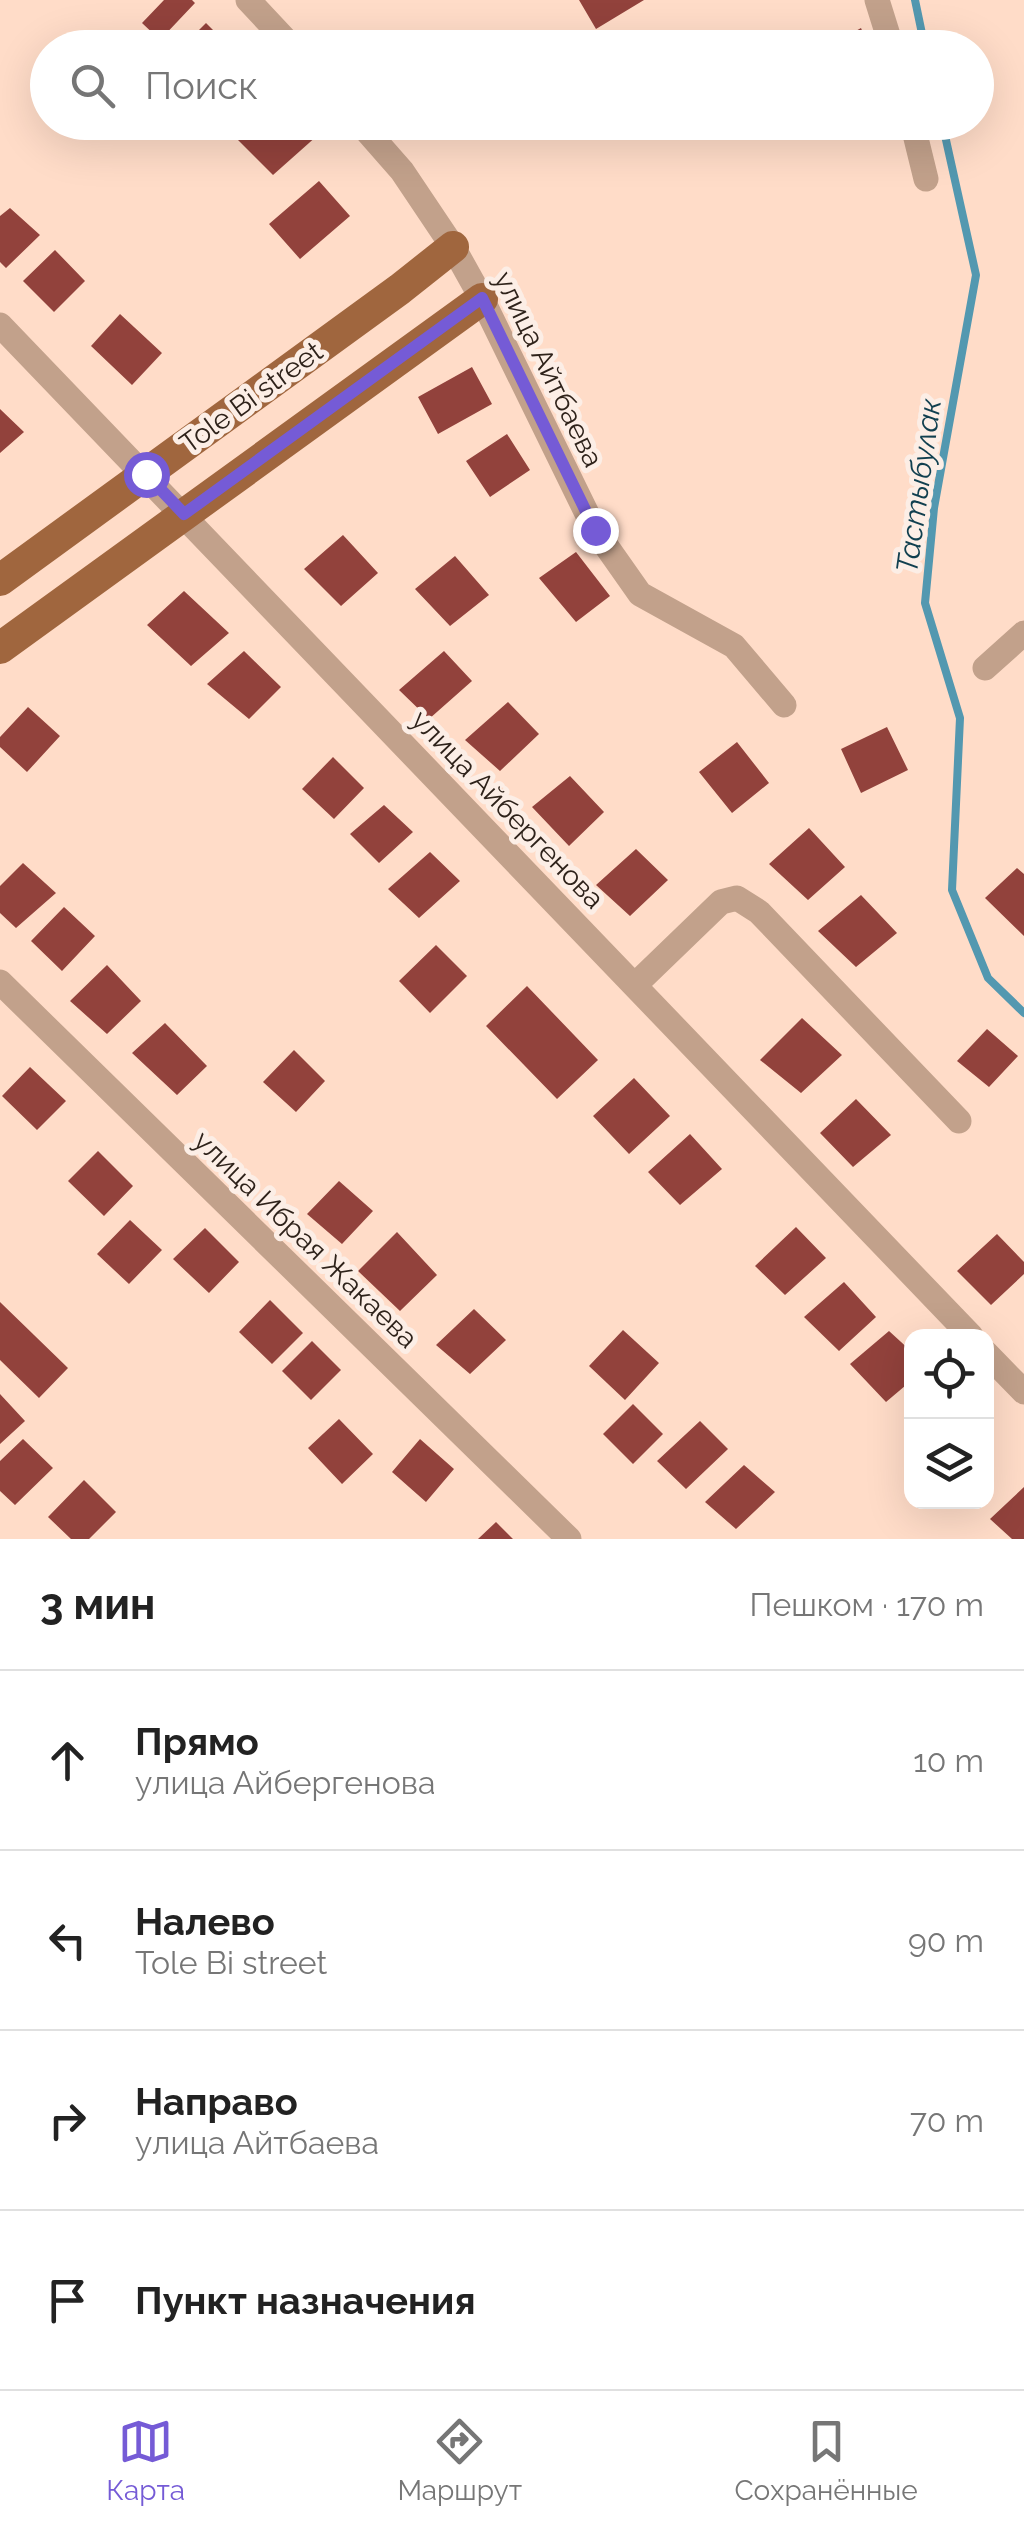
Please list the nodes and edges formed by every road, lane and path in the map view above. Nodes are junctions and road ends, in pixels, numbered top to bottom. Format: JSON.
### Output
{"nodes":[{"id":1,"x":877,"y":0,"type":"edge"},
{"id":2,"x":259,"y":4,"type":"edge"},
{"id":3,"x":278,"y":30,"type":"edge"},
{"id":4,"x":886,"y":30,"type":"edge"},
{"id":5,"x":375,"y":140,"type":"edge"},
{"id":6,"x":916,"y":140,"type":"edge"},
{"id":7,"x":926,"y":179,"type":"dead end"},
{"id":8,"x":452,"y":247,"type":"junction"},
{"id":9,"x":482,"y":298,"type":"junction"},
{"id":10,"x":0,"y":325,"type":"edge"},
{"id":11,"x":146,"y":474,"type":"junction"},
{"id":12,"x":184,"y":514,"type":"junction"},
{"id":13,"x":0,"y":580,"type":"edge"},
{"id":14,"x":1024,"y":633,"type":"edge"},
{"id":15,"x":0,"y":648,"type":"edge"},
{"id":16,"x":984,"y":668,"type":"dead end"},
{"id":17,"x":784,"y":705,"type":"dead end"},
{"id":18,"x":0,"y":982,"type":"edge"},
{"id":19,"x":635,"y":985,"type":"junction"},
{"id":20,"x":959,"y":1121,"type":"dead end"},
{"id":21,"x":964,"y":1329,"type":"edge"},
{"id":22,"x":994,"y":1361,"type":"edge"},
{"id":23,"x":1024,"y":1392,"type":"edge"},
{"id":24,"x":569,"y":1539,"type":"edge"}],
"edges":[{"from":1,"to":4,"type":"street"},
{"from":2,"to":3,"type":"street"},
{"from":5,"to":8,"type":"street","name":"улица Айтбаева"},
{"from":6,"to":7,"type":"street"},
{"from":8,"to":9,"type":"street","name":"улица Айтбаева"},
{"from":8,"to":11,"type":"main road","name":"Tole Bi street"},
{"from":9,"to":12,"type":"main road","name":"Tole Bi street"},
{"from":9,"to":17,"type":"street","name":"улица Айтбаева"},
{"from":10,"to":11,"type":"street","name":"улица Айбергенова"},
{"from":11,"to":12,"type":"street","name":"улица Айбергенова"},
{"from":11,"to":13,"type":"main road","name":"Tole Bi street"},
{"from":12,"to":15,"type":"main road","name":"Tole Bi street"},
{"from":12,"to":19,"type":"street","name":"улица Айбергенова"},
{"from":14,"to":16,"type":"street"},
{"from":18,"to":24,"type":"street","name":"улица Ибрая Жакаева"},
{"from":19,"to":20,"type":"street"},
{"from":19,"to":21,"type":"street","name":"улица Айбергенова"},
{"from":22,"to":23,"type":"street"}]}
